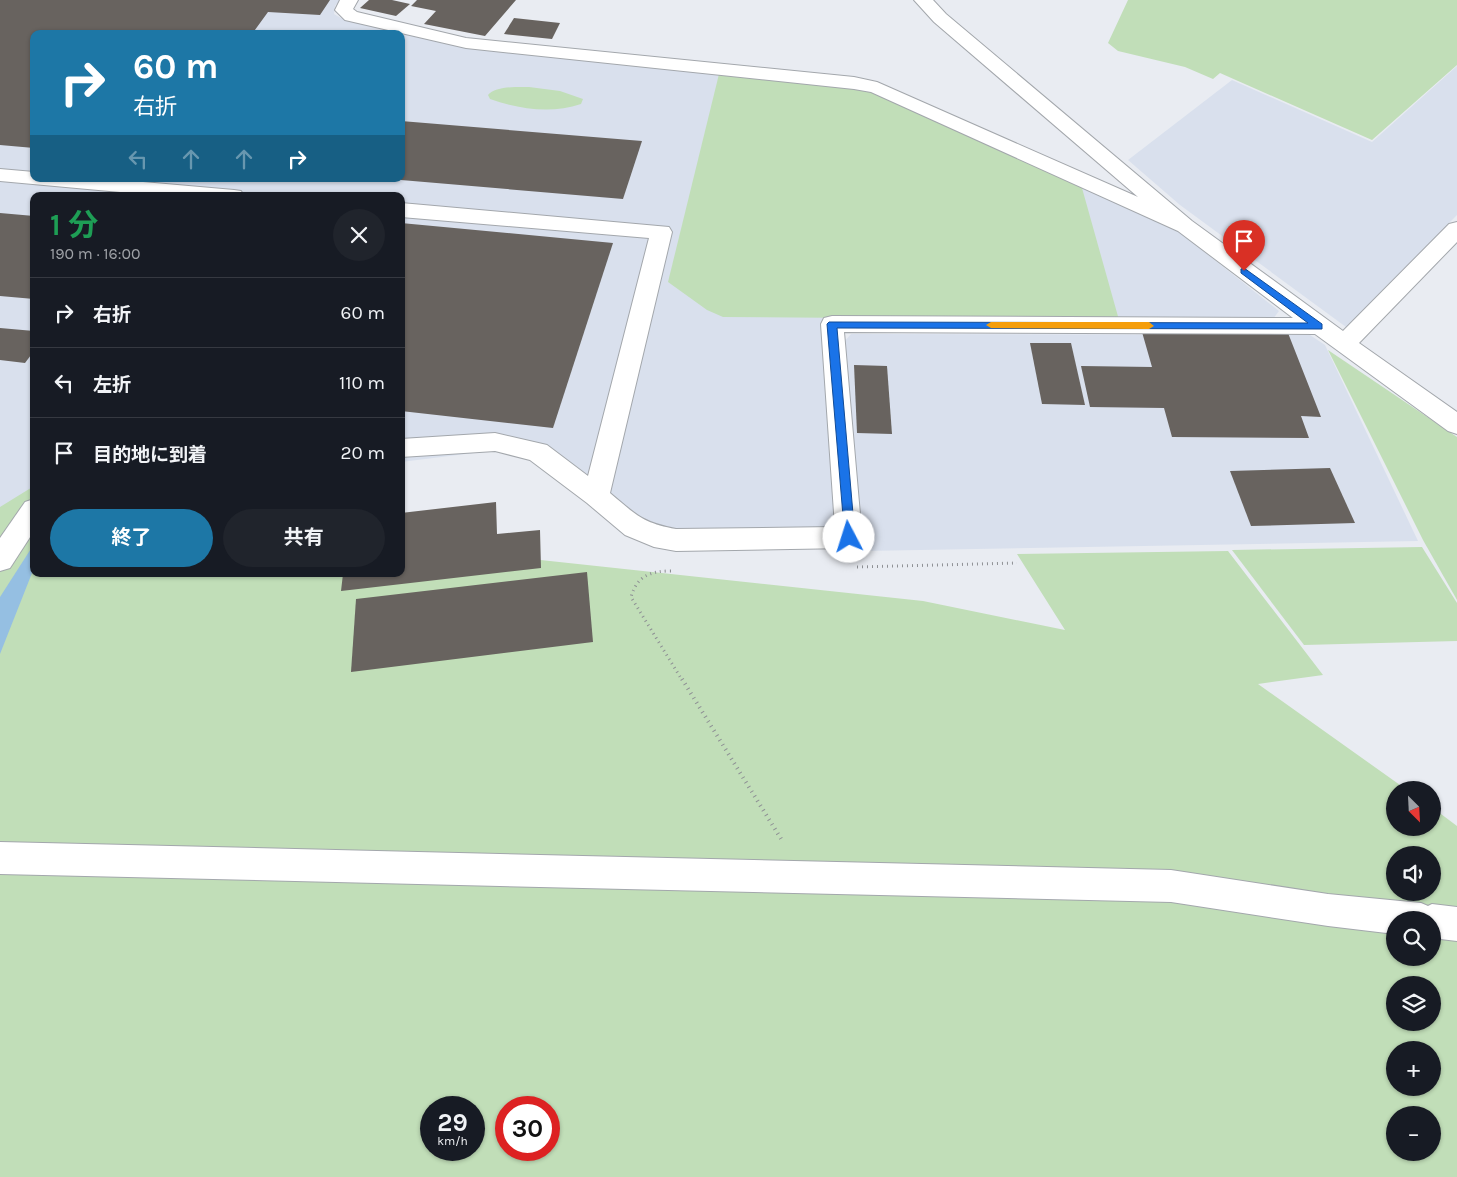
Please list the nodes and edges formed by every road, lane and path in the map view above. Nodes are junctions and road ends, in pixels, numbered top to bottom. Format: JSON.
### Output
{"nodes":[{"id":1,"x":349,"y":0,"type":"edge"},
{"id":2,"x":923,"y":0,"type":"edge"},
{"id":3,"x":0,"y":175,"type":"edge"},
{"id":4,"x":30,"y":178,"type":"edge"},
{"id":5,"x":74,"y":182,"type":"edge"},
{"id":6,"x":188,"y":192,"type":"edge"},
{"id":7,"x":405,"y":210,"type":"edge"},
{"id":8,"x":1185,"y":226,"type":"junction"},
{"id":9,"x":1457,"y":228,"type":"edge"},
{"id":10,"x":1319,"y":326,"type":"junction"},
{"id":11,"x":1344,"y":344,"type":"junction"},
{"id":12,"x":1457,"y":425,"type":"edge"},
{"id":13,"x":405,"y":448,"type":"edge"},
{"id":14,"x":596,"y":496,"type":"junction"},
{"id":15,"x":30,"y":515,"type":"edge"},
{"id":16,"x":0,"y":560,"type":"edge"},
{"id":17,"x":1017,"y":563,"type":"dead end"},
{"id":18,"x":848,"y":567,"type":"dead end"},
{"id":19,"x":678,"y":571,"type":"dead end"},
{"id":20,"x":0,"y":858,"type":"edge"},
{"id":21,"x":804,"y":877,"type":"junction"},
{"id":22,"x":1386,"y":916,"type":"edge"},
{"id":23,"x":1441,"y":922,"type":"edge"},
{"id":24,"x":1457,"y":924,"type":"edge"}],
"edges":[{"from":1,"to":8,"type":"street"},
{"from":2,"to":8,"type":"street"},
{"from":3,"to":4,"type":"street"},
{"from":5,"to":6,"type":"street"},
{"from":7,"to":14,"type":"street"},
{"from":8,"to":10,"type":"street"},
{"from":9,"to":11,"type":"street"},
{"from":10,"to":11,"type":"street"},
{"from":10,"to":14,"type":"street"},
{"from":11,"to":12,"type":"street"},
{"from":13,"to":14,"type":"street"},
{"from":15,"to":16,"type":"street"},
{"from":17,"to":18,"type":"path"},
{"from":19,"to":21,"type":"path"},
{"from":20,"to":21,"type":"street"},
{"from":21,"to":22,"type":"street"},
{"from":23,"to":24,"type":"street"}]}
